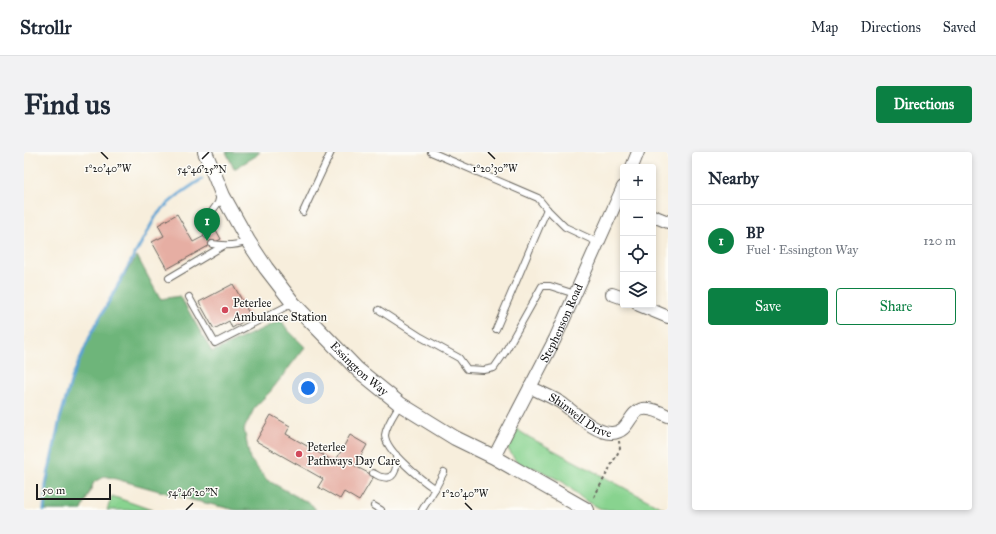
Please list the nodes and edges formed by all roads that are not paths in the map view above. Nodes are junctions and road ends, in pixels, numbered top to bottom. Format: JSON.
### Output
{"nodes":[{"id":1,"x":205,"y":152,"type":"edge"},
{"id":2,"x":331,"y":152,"type":"edge"},
{"id":3,"x":431,"y":152,"type":"edge"},
{"id":4,"x":638,"y":152,"type":"edge"},
{"id":5,"x":633,"y":164,"type":"edge"},
{"id":6,"x":220,"y":190,"type":"junction"},
{"id":7,"x":620,"y":203,"type":"edge"},
{"id":8,"x":547,"y":210,"type":"junction"},
{"id":9,"x":303,"y":212,"type":"dead end"},
{"id":10,"x":656,"y":217,"type":"edge"},
{"id":11,"x":668,"y":222,"type":"edge"},
{"id":12,"x":207,"y":235,"type":"dead end"},
{"id":13,"x":248,"y":241,"type":"junction"},
{"id":14,"x":599,"y":242,"type":"junction"},
{"id":15,"x":212,"y":244,"type":"dead end"},
{"id":16,"x":223,"y":246,"type":"junction"},
{"id":17,"x":169,"y":278,"type":"dead end"},
{"id":18,"x":576,"y":294,"type":"junction"},
{"id":19,"x":189,"y":297,"type":"dead end"},
{"id":20,"x":293,"y":303,"type":"junction"},
{"id":21,"x":646,"y":308,"type":"edge"},
{"id":22,"x":379,"y":310,"type":"dead end"},
{"id":23,"x":668,"y":318,"type":"edge"},
{"id":24,"x":496,"y":329,"type":"dead end"},
{"id":25,"x":530,"y":387,"type":"junction"},
{"id":26,"x":400,"y":404,"type":"junction"},
{"id":27,"x":668,"y":416,"type":"edge"},
{"id":28,"x":396,"y":454,"type":"junction"},
{"id":29,"x":494,"y":457,"type":"junction"},
{"id":30,"x":444,"y":472,"type":"dead end"},
{"id":31,"x":373,"y":473,"type":"dead end"},
{"id":32,"x":435,"y":489,"type":"junction"},
{"id":33,"x":374,"y":506,"type":"dead end"},
{"id":34,"x":582,"y":509,"type":"edge"},
{"id":35,"x":381,"y":510,"type":"edge"},
{"id":36,"x":422,"y":510,"type":"edge"}],
"edges":[{"from":1,"to":6,"type":"street","name":"Essington Way"},
{"from":2,"to":9,"type":"lane"},
{"from":3,"to":8,"type":"lane"},
{"from":4,"to":5,"type":"street"},
{"from":6,"to":12,"type":"lane"},
{"from":6,"to":13,"type":"street","name":"Essington Way"},
{"from":7,"to":14,"type":"street","name":"Stephenson Road"},
{"from":8,"to":14,"type":"lane"},
{"from":8,"to":24,"type":"lane"},
{"from":10,"to":11,"type":"street"},
{"from":13,"to":16,"type":"lane"},
{"from":13,"to":20,"type":"street","name":"Essington Way"},
{"from":14,"to":18,"type":"street","name":"Stephenson Road"},
{"from":15,"to":16,"type":"lane"},
{"from":16,"to":17,"type":"lane"},
{"from":18,"to":22,"type":"lane"},
{"from":18,"to":25,"type":"street","name":"Stephenson Road"},
{"from":19,"to":20,"type":"lane"},
{"from":20,"to":26,"type":"street","name":"Essington Way"},
{"from":21,"to":23,"type":"street"},
{"from":25,"to":27,"type":"street","name":"Shinwell Drive"},
{"from":25,"to":29,"type":"street","name":"Stephenson Road"},
{"from":26,"to":28,"type":"lane"},
{"from":26,"to":29,"type":"street","name":"Essington Way"},
{"from":28,"to":31,"type":"lane"},
{"from":28,"to":32,"type":"lane"},
{"from":29,"to":34,"type":"street","name":"Essington Way"},
{"from":30,"to":32,"type":"lane"},
{"from":32,"to":36,"type":"lane"},
{"from":33,"to":35,"type":"lane"}]}
